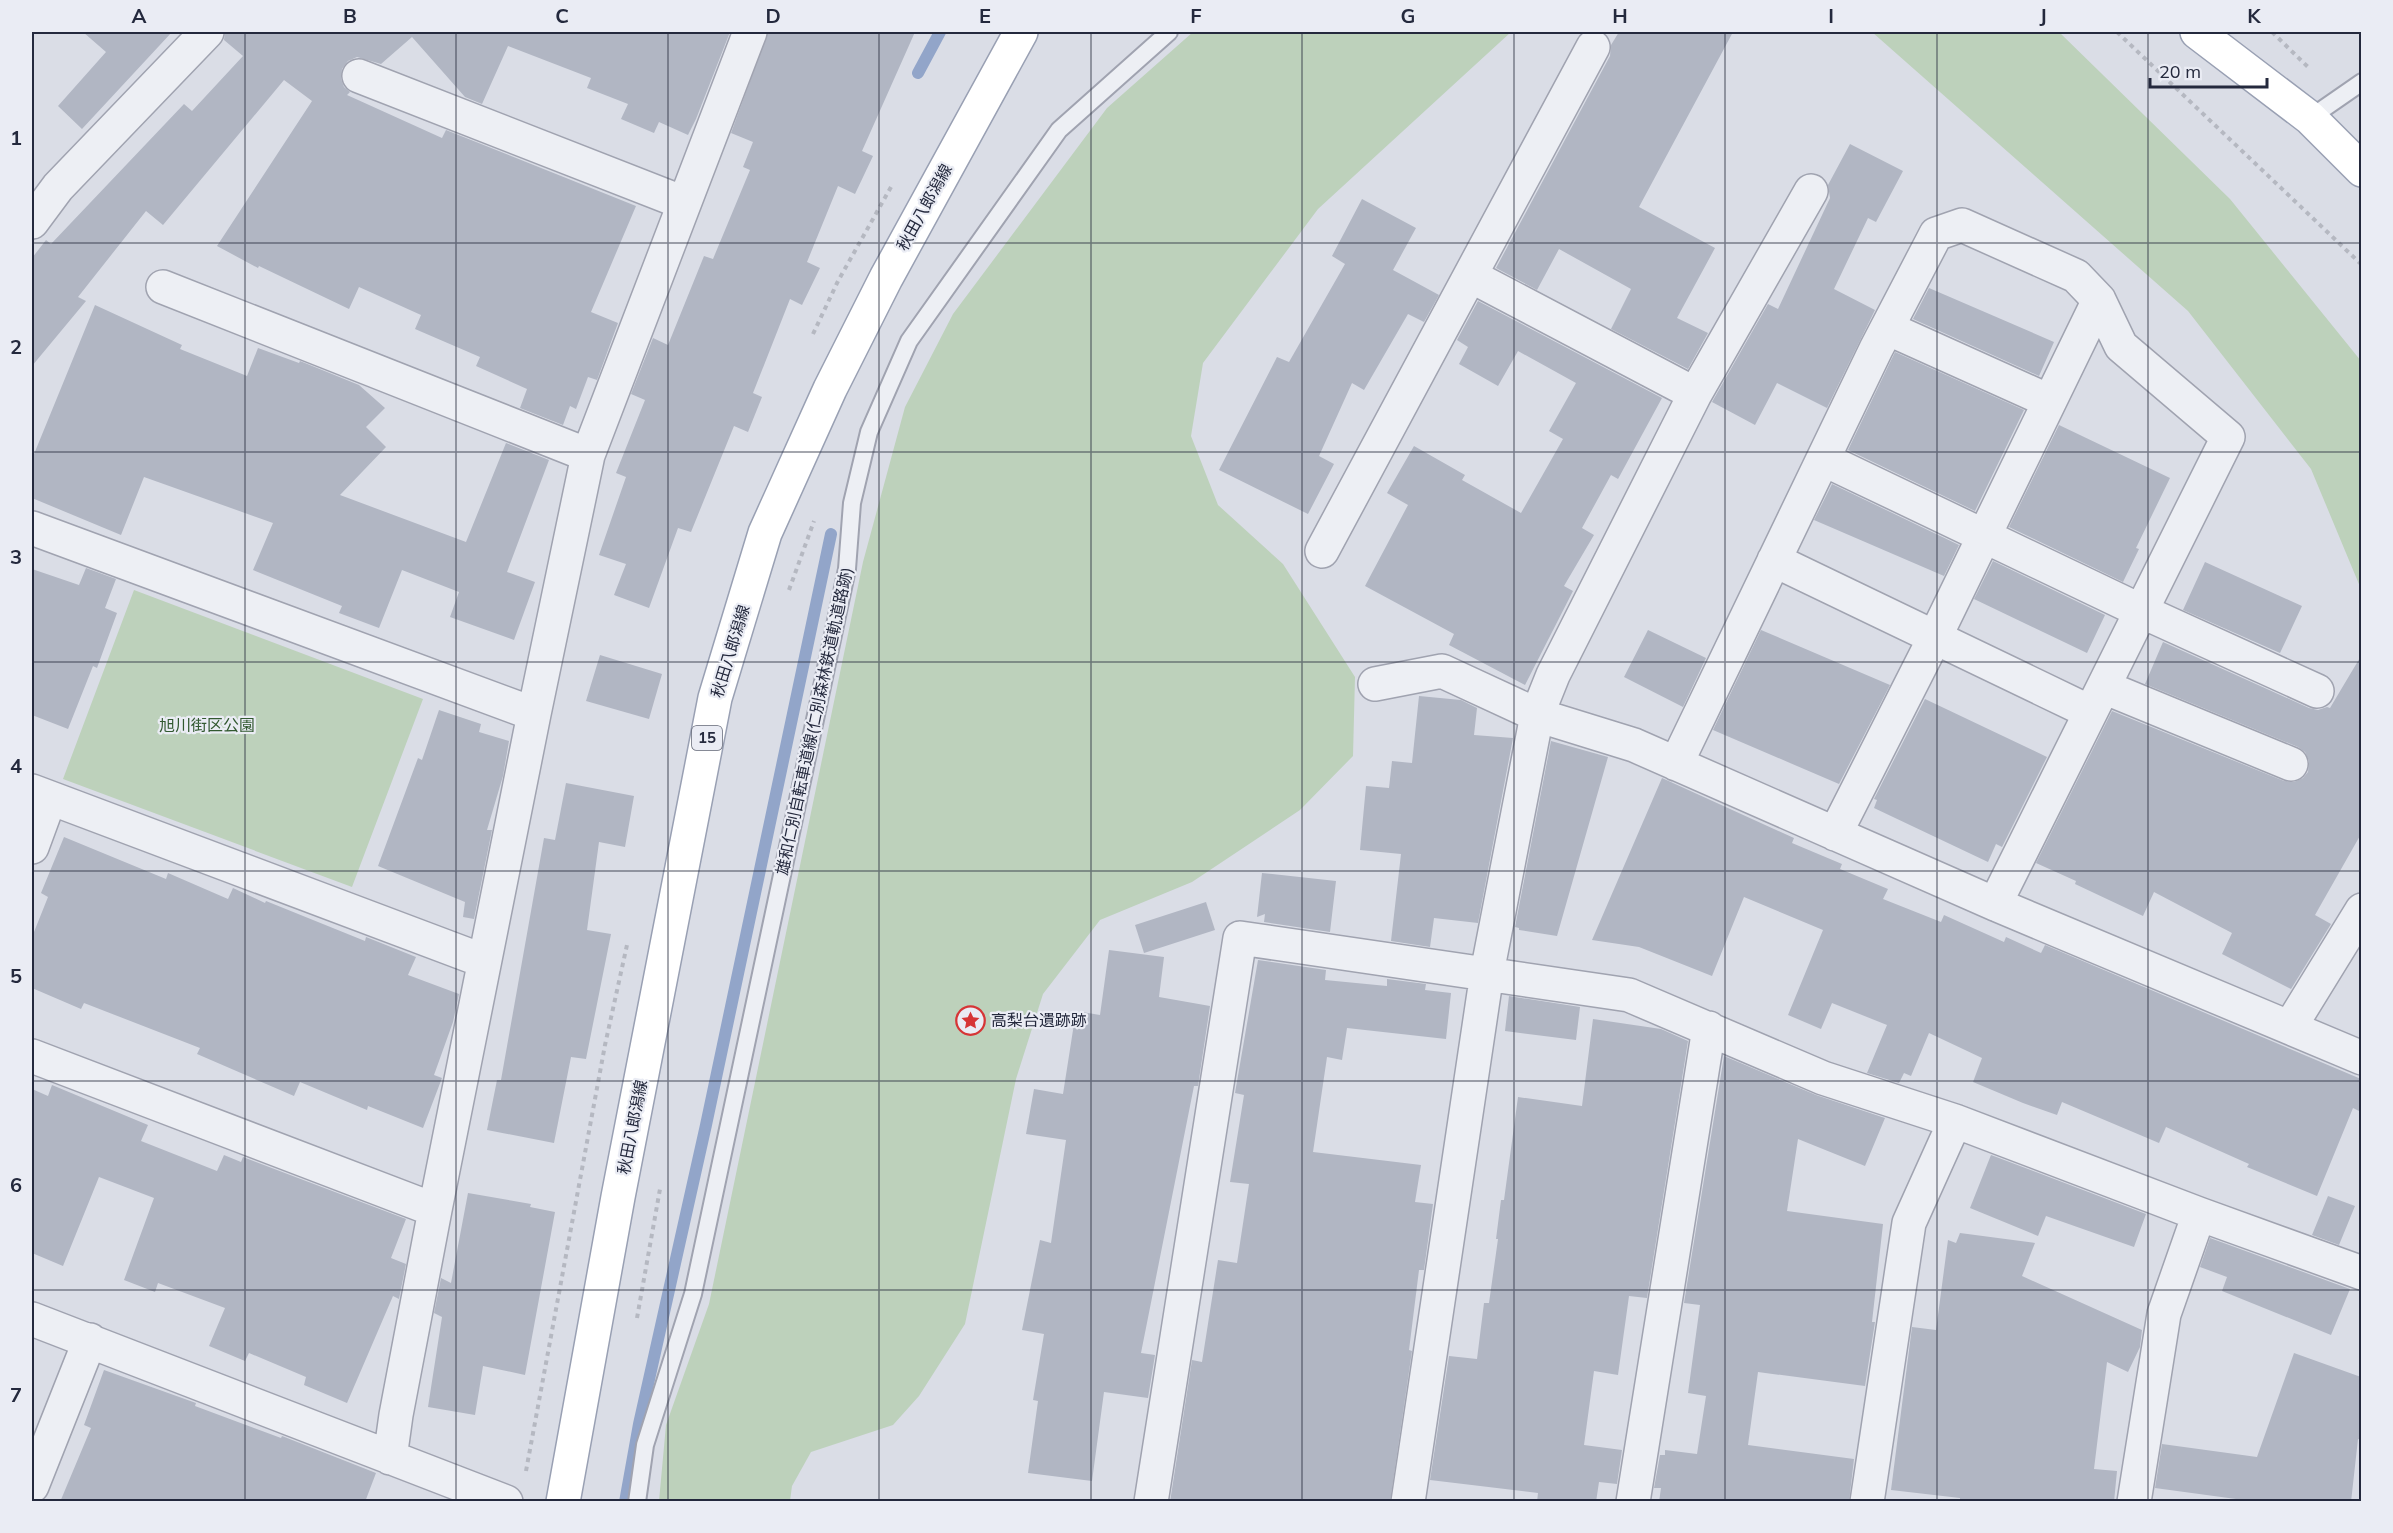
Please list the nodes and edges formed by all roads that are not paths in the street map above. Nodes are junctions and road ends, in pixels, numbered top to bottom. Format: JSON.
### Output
{"nodes":[{"id":1,"x":207,"y":32,"type":"edge"},
{"id":2,"x":750,"y":32,"type":"edge"},
{"id":3,"x":1021,"y":32,"type":"edge"},
{"id":4,"x":1169,"y":32,"type":"edge"},
{"id":5,"x":2198,"y":32,"type":"edge"},
{"id":6,"x":1593,"y":47,"type":"dead end"},
{"id":7,"x":359,"y":76,"type":"dead end"},
{"id":8,"x":2361,"y":82,"type":"edge"},
{"id":9,"x":2310,"y":118,"type":"junction"},
{"id":10,"x":2361,"y":170,"type":"edge"},
{"id":11,"x":1811,"y":191,"type":"dead end"},
{"id":12,"x":684,"y":203,"type":"junction"},
{"id":13,"x":32,"y":222,"type":"edge"},
{"id":14,"x":1471,"y":276,"type":"junction"},
{"id":15,"x":163,"y":287,"type":"dead end"},
{"id":16,"x":2099,"y":300,"type":"junction"},
{"id":17,"x":1887,"y":328,"type":"junction"},
{"id":18,"x":1695,"y":394,"type":"junction"},
{"id":19,"x":2049,"y":401,"type":"junction"},
{"id":20,"x":588,"y":455,"type":"junction"},
{"id":21,"x":1823,"y":459,"type":"junction"},
{"id":22,"x":32,"y":528,"type":"edge"},
{"id":23,"x":1983,"y":535,"type":"junction"},
{"id":24,"x":1322,"y":551,"type":"dead end"},
{"id":25,"x":1774,"y":560,"type":"junction"},
{"id":26,"x":2140,"y":611,"type":"junction"},
{"id":27,"x":1935,"y":637,"type":"junction"},
{"id":28,"x":1375,"y":684,"type":"dead end"},
{"id":29,"x":2317,"y":691,"type":"dead end"},
{"id":30,"x":2097,"y":700,"type":"junction"},
{"id":31,"x":534,"y":714,"type":"junction"},
{"id":32,"x":1537,"y":715,"type":"junction"},
{"id":33,"x":1676,"y":764,"type":"junction"},
{"id":34,"x":2291,"y":764,"type":"dead end"},
{"id":35,"x":41,"y":794,"type":"edge"},
{"id":36,"x":1835,"y":834,"type":"junction"},
{"id":37,"x":32,"y":847,"type":"edge"},
{"id":38,"x":1995,"y":904,"type":"junction"},
{"id":39,"x":2361,"y":910,"type":"edge"},
{"id":40,"x":484,"y":961,"type":"junction"},
{"id":41,"x":1487,"y":973,"type":"junction"},
{"id":42,"x":2290,"y":1027,"type":"junction"},
{"id":43,"x":1709,"y":1028,"type":"junction"},
{"id":44,"x":32,"y":1056,"type":"edge"},
{"id":45,"x":2361,"y":1059,"type":"edge"},
{"id":46,"x":1955,"y":1121,"type":"junction"},
{"id":47,"x":435,"y":1210,"type":"junction"},
{"id":48,"x":2199,"y":1214,"type":"junction"},
{"id":49,"x":2361,"y":1273,"type":"edge"},
{"id":50,"x":32,"y":1319,"type":"edge"},
{"id":51,"x":90,"y":1340,"type":"junction"},
{"id":52,"x":390,"y":1458,"type":"junction"},
{"id":53,"x":32,"y":1485,"type":"edge"},
{"id":54,"x":506,"y":1502,"type":"edge"},
{"id":55,"x":563,"y":1502,"type":"edge"},
{"id":56,"x":637,"y":1502,"type":"edge"},
{"id":57,"x":1151,"y":1502,"type":"edge"},
{"id":58,"x":1408,"y":1502,"type":"edge"},
{"id":59,"x":1633,"y":1502,"type":"edge"},
{"id":60,"x":1867,"y":1502,"type":"edge"},
{"id":61,"x":2134,"y":1502,"type":"edge"}],
"edges":[{"from":1,"to":13,"type":"street"},
{"from":2,"to":12,"type":"street"},
{"from":3,"to":55,"type":"main road","name":"秋田八郎潟線","number":"15"},
{"from":4,"to":56,"type":"lane","name":"雄和仁別自転車道線(仁別森林鉄道軌道路跡)"},
{"from":5,"to":9,"type":"main road"},
{"from":6,"to":14,"type":"street"},
{"from":7,"to":12,"type":"street"},
{"from":8,"to":9,"type":"lane"},
{"from":9,"to":10,"type":"main road"},
{"from":11,"to":18,"type":"street"},
{"from":12,"to":20,"type":"street"},
{"from":14,"to":18,"type":"street"},
{"from":14,"to":24,"type":"street"},
{"from":15,"to":20,"type":"street"},
{"from":16,"to":17,"type":"street"},
{"from":16,"to":19,"type":"street"},
{"from":16,"to":26,"type":"street"},
{"from":17,"to":19,"type":"street"},
{"from":17,"to":21,"type":"street"},
{"from":18,"to":32,"type":"street"},
{"from":19,"to":23,"type":"street"},
{"from":20,"to":31,"type":"street"},
{"from":21,"to":23,"type":"street"},
{"from":21,"to":25,"type":"street"},
{"from":22,"to":31,"type":"street"},
{"from":23,"to":26,"type":"street"},
{"from":23,"to":27,"type":"street"},
{"from":25,"to":27,"type":"street"},
{"from":25,"to":33,"type":"street"},
{"from":26,"to":29,"type":"street"},
{"from":26,"to":30,"type":"street"},
{"from":27,"to":30,"type":"street"},
{"from":27,"to":36,"type":"street"},
{"from":28,"to":32,"type":"street"},
{"from":30,"to":34,"type":"street"},
{"from":30,"to":38,"type":"street"},
{"from":31,"to":40,"type":"street"},
{"from":32,"to":33,"type":"street"},
{"from":32,"to":41,"type":"street"},
{"from":33,"to":36,"type":"street"},
{"from":35,"to":37,"type":"street"},
{"from":35,"to":40,"type":"street"},
{"from":36,"to":38,"type":"street"},
{"from":38,"to":42,"type":"street"},
{"from":39,"to":42,"type":"street"},
{"from":40,"to":47,"type":"street"},
{"from":41,"to":43,"type":"street"},
{"from":41,"to":57,"type":"street"},
{"from":41,"to":58,"type":"street"},
{"from":42,"to":45,"type":"street"},
{"from":43,"to":46,"type":"street"},
{"from":43,"to":59,"type":"street"},
{"from":44,"to":47,"type":"street"},
{"from":46,"to":48,"type":"street"},
{"from":46,"to":60,"type":"street"},
{"from":47,"to":52,"type":"street"},
{"from":48,"to":49,"type":"street"},
{"from":48,"to":61,"type":"street"},
{"from":50,"to":51,"type":"street"},
{"from":51,"to":52,"type":"street"},
{"from":51,"to":53,"type":"street"},
{"from":52,"to":54,"type":"street"}]}
